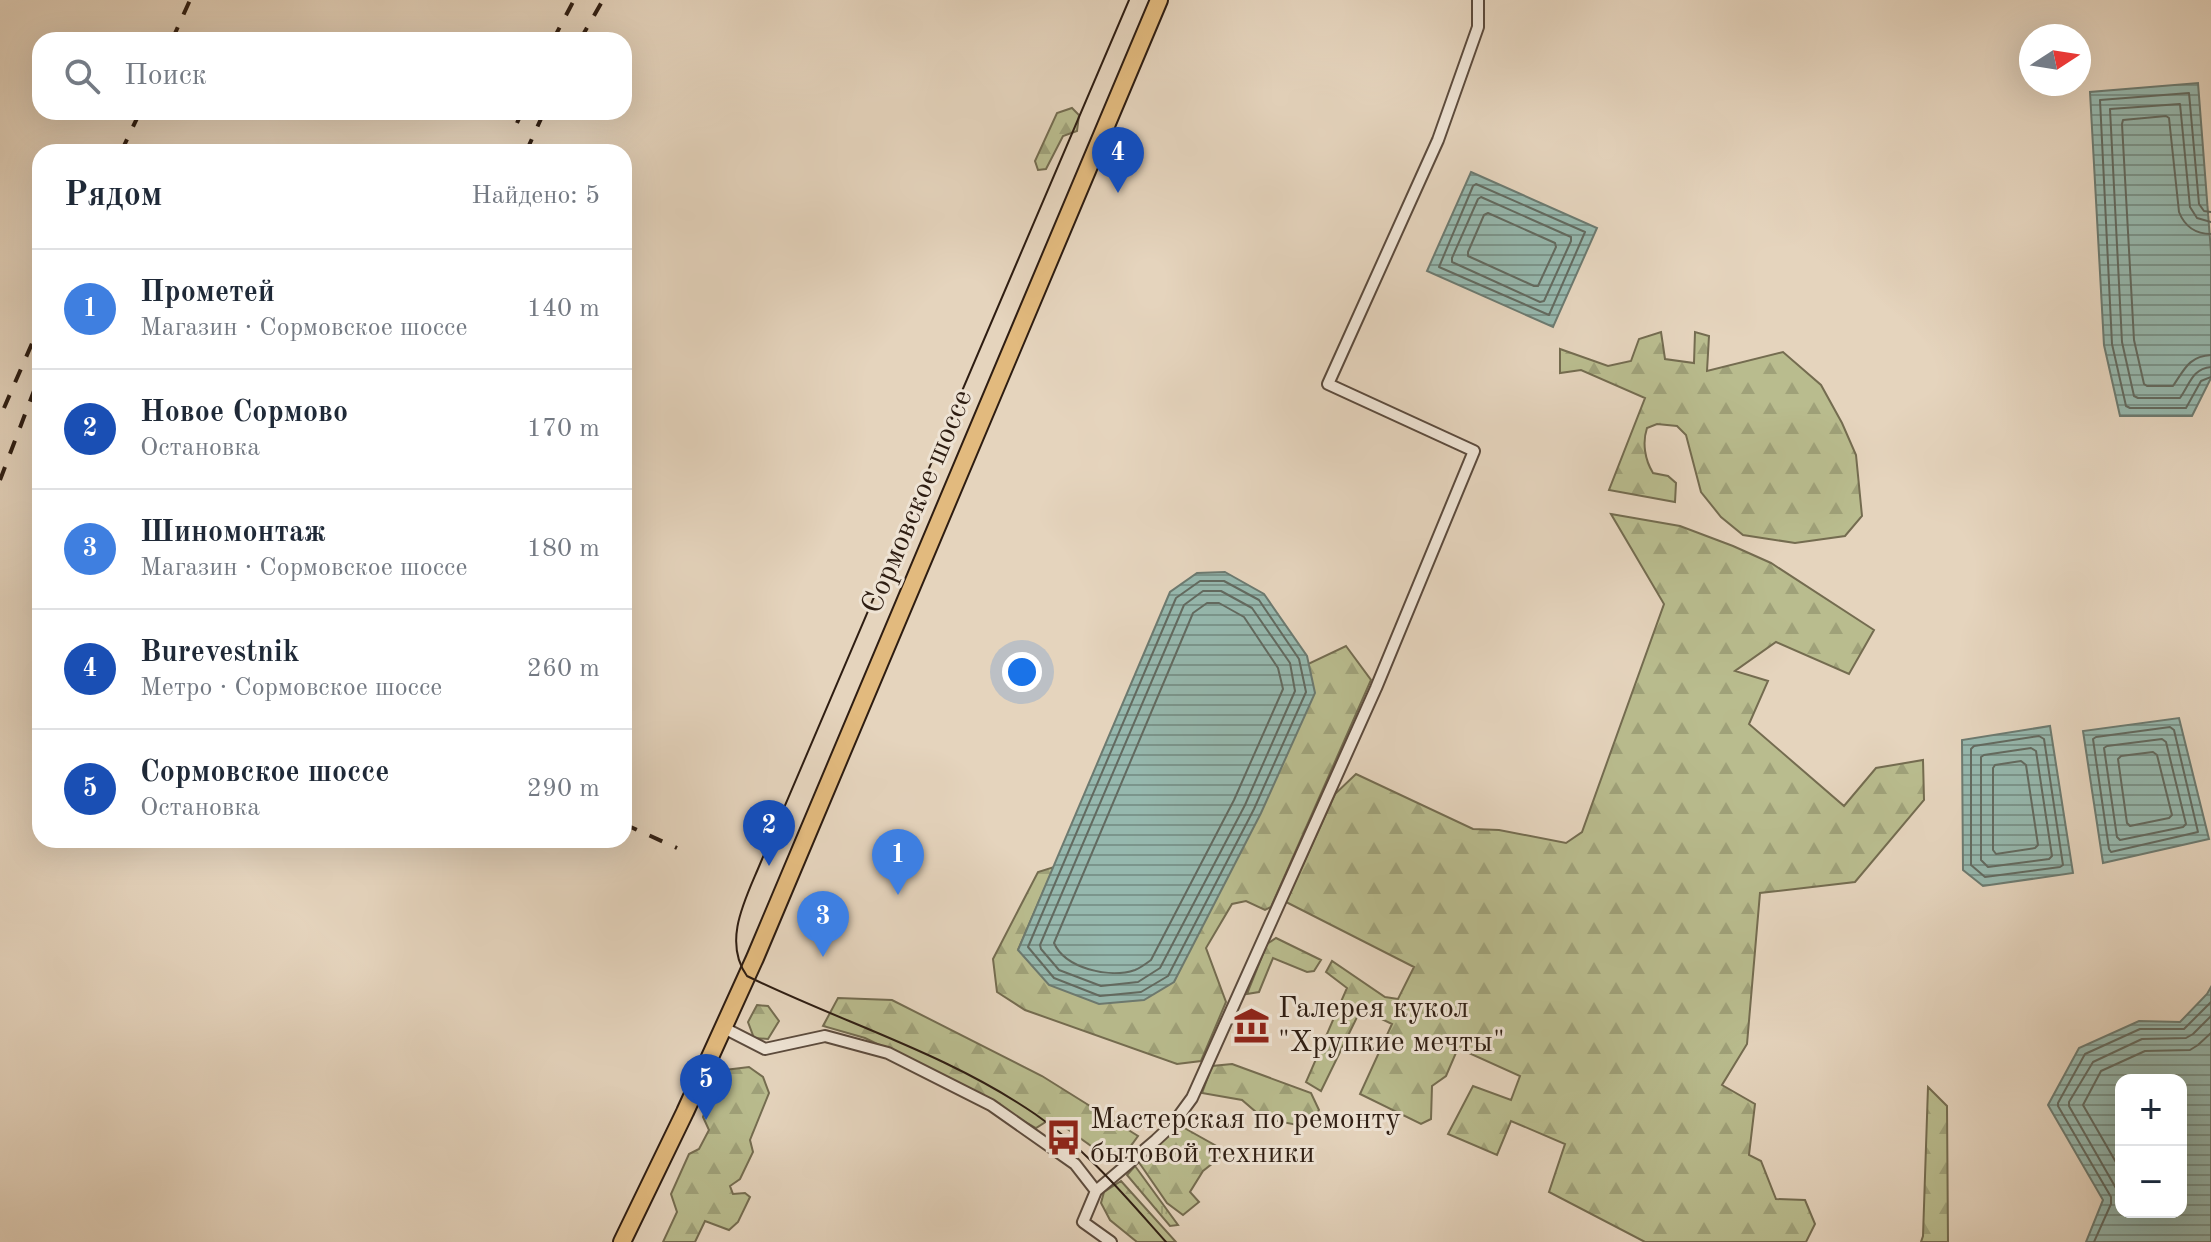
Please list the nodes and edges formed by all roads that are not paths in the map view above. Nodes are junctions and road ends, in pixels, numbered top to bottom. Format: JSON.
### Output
{"nodes":[{"id":1,"x":1159,"y":0,"type":"edge"},
{"id":2,"x":1478,"y":0,"type":"edge"},
{"id":3,"x":724,"y":1028,"type":"junction"},
{"id":4,"x":1096,"y":1191,"type":"junction"},
{"id":5,"x":622,"y":1242,"type":"edge"},
{"id":6,"x":1111,"y":1242,"type":"edge"}],
"edges":[{"from":1,"to":3,"type":"main road","name":"Сормовское шоссе"},
{"from":2,"to":4,"type":"street"},
{"from":3,"to":4,"type":"street"},
{"from":3,"to":5,"type":"main road","name":"Сормовское шоссе"},
{"from":4,"to":6,"type":"street"}]}
